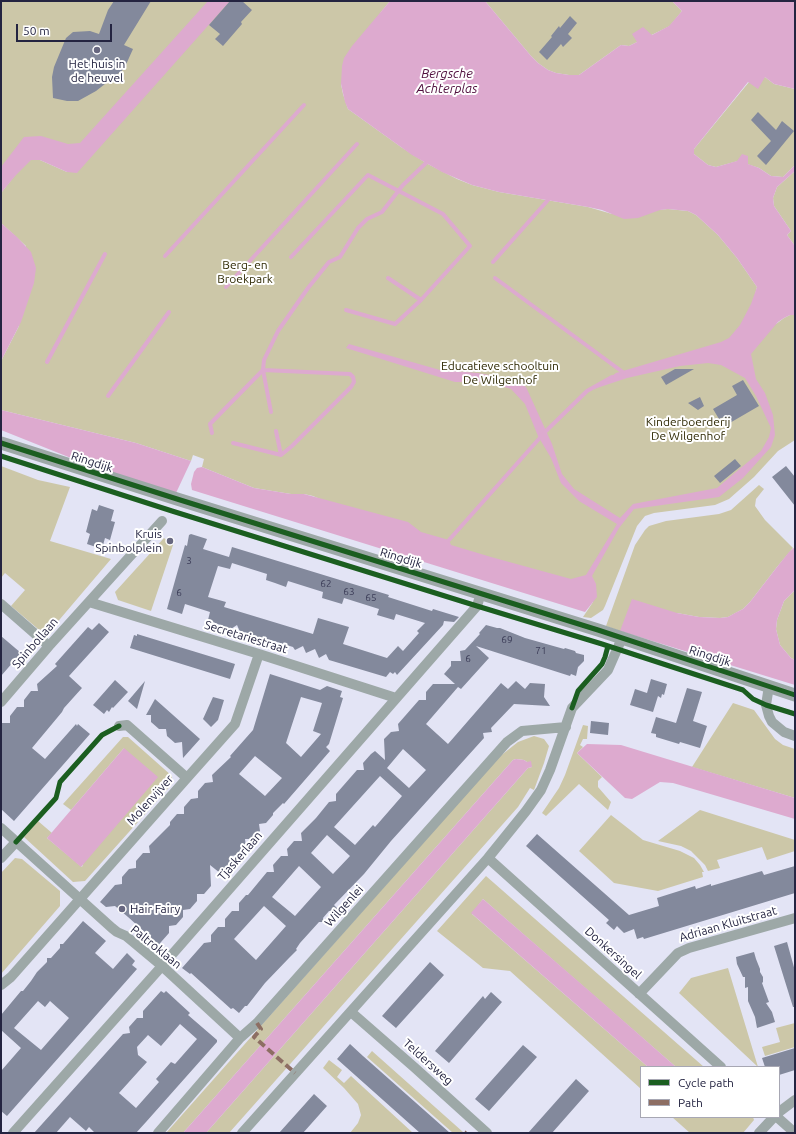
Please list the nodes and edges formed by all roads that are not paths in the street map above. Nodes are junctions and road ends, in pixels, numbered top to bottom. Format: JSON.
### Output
{"nodes":[{"id":1,"x":1,"y":443,"type":"edge"},
{"id":2,"x":162,"y":521,"type":"dead end"},
{"id":3,"x":481,"y":593,"type":"junction"},
{"id":4,"x":89,"y":602,"type":"junction"},
{"id":5,"x":1,"y":604,"type":"edge"},
{"id":6,"x":622,"y":638,"type":"junction"},
{"id":7,"x":49,"y":646,"type":"junction"},
{"id":8,"x":259,"y":654,"type":"junction"},
{"id":9,"x":769,"y":686,"type":"junction"},
{"id":10,"x":795,"y":695,"type":"edge"},
{"id":11,"x":396,"y":698,"type":"junction"},
{"id":12,"x":1,"y":702,"type":"edge"},
{"id":13,"x":119,"y":726,"type":"dead end"},
{"id":14,"x":566,"y":726,"type":"junction"},
{"id":15,"x":795,"y":736,"type":"edge"},
{"id":16,"x":187,"y":778,"type":"junction"},
{"id":17,"x":1,"y":828,"type":"edge"},
{"id":18,"x":16,"y":842,"type":"junction"},
{"id":19,"x":1,"y":858,"type":"edge"},
{"id":20,"x":488,"y":858,"type":"junction"},
{"id":21,"x":79,"y":898,"type":"junction"},
{"id":22,"x":795,"y":918,"type":"edge"},
{"id":23,"x":162,"y":966,"type":"junction"},
{"id":24,"x":1,"y":985,"type":"edge"},
{"id":25,"x":639,"y":994,"type":"junction"},
{"id":26,"x":351,"y":1012,"type":"junction"},
{"id":27,"x":240,"y":1038,"type":"junction"},
{"id":28,"x":720,"y":1066,"type":"edge"},
{"id":29,"x":795,"y":1100,"type":"edge"},
{"id":30,"x":780,"y":1111,"type":"edge"},
{"id":31,"x":773,"y":1118,"type":"edge"},
{"id":32,"x":778,"y":1118,"type":"edge"},
{"id":33,"x":13,"y":1133,"type":"edge"},
{"id":34,"x":158,"y":1133,"type":"edge"},
{"id":35,"x":242,"y":1133,"type":"edge"},
{"id":36,"x":487,"y":1133,"type":"edge"},
{"id":37,"x":760,"y":1133,"type":"edge"},
{"id":38,"x":795,"y":1133,"type":"edge"}],
"edges":[{"from":1,"to":3,"type":"street","name":"Ringdijk"},
{"from":2,"to":4,"type":"street","name":"Spinbollaan"},
{"from":3,"to":6,"type":"street","name":"Ringdijk"},
{"from":3,"to":11,"type":"street","name":"Tjaskerlaan"},
{"from":4,"to":7,"type":"street","name":"Spinbollaan"},
{"from":4,"to":8,"type":"street","name":"Secretariestraat"},
{"from":5,"to":7,"type":"street"},
{"from":6,"to":9,"type":"street","name":"Ringdijk"},
{"from":6,"to":14,"type":"street"},
{"from":7,"to":12,"type":"street","name":"Spinbollaan"},
{"from":8,"to":11,"type":"street","name":"Secretariestraat"},
{"from":8,"to":16,"type":"street"},
{"from":9,"to":10,"type":"street","name":"Ringdijk"},
{"from":9,"to":15,"type":"street"},
{"from":11,"to":23,"type":"street","name":"Tjaskerlaan"},
{"from":13,"to":16,"type":"street","name":"Molenvijver"},
{"from":14,"to":20,"type":"street"},
{"from":14,"to":27,"type":"street","name":"Wilgenlei"},
{"from":16,"to":21,"type":"street","name":"Molenvijver"},
{"from":17,"to":18,"type":"street","name":"Paltroklaan"},
{"from":18,"to":19,"type":"street"},
{"from":18,"to":21,"type":"street","name":"Paltroklaan"},
{"from":20,"to":25,"type":"street","name":"Donkersingel"},
{"from":20,"to":26,"type":"street"},
{"from":21,"to":23,"type":"street","name":"Paltroklaan"},
{"from":21,"to":24,"type":"street","name":"Molenvijver"},
{"from":22,"to":25,"type":"street","name":"Adriaan Kluitstraat"},
{"from":23,"to":27,"type":"street","name":"Paltroklaan"},
{"from":23,"to":33,"type":"street","name":"Tjaskerlaan"},
{"from":25,"to":28,"type":"street","name":"Donkersingel"},
{"from":26,"to":35,"type":"street"},
{"from":26,"to":36,"type":"street","name":"Teldersweg"},
{"from":27,"to":34,"type":"street","name":"Wilgenlei"},
{"from":29,"to":30,"type":"street"},
{"from":31,"to":37,"type":"street"},
{"from":32,"to":38,"type":"street"}]}
